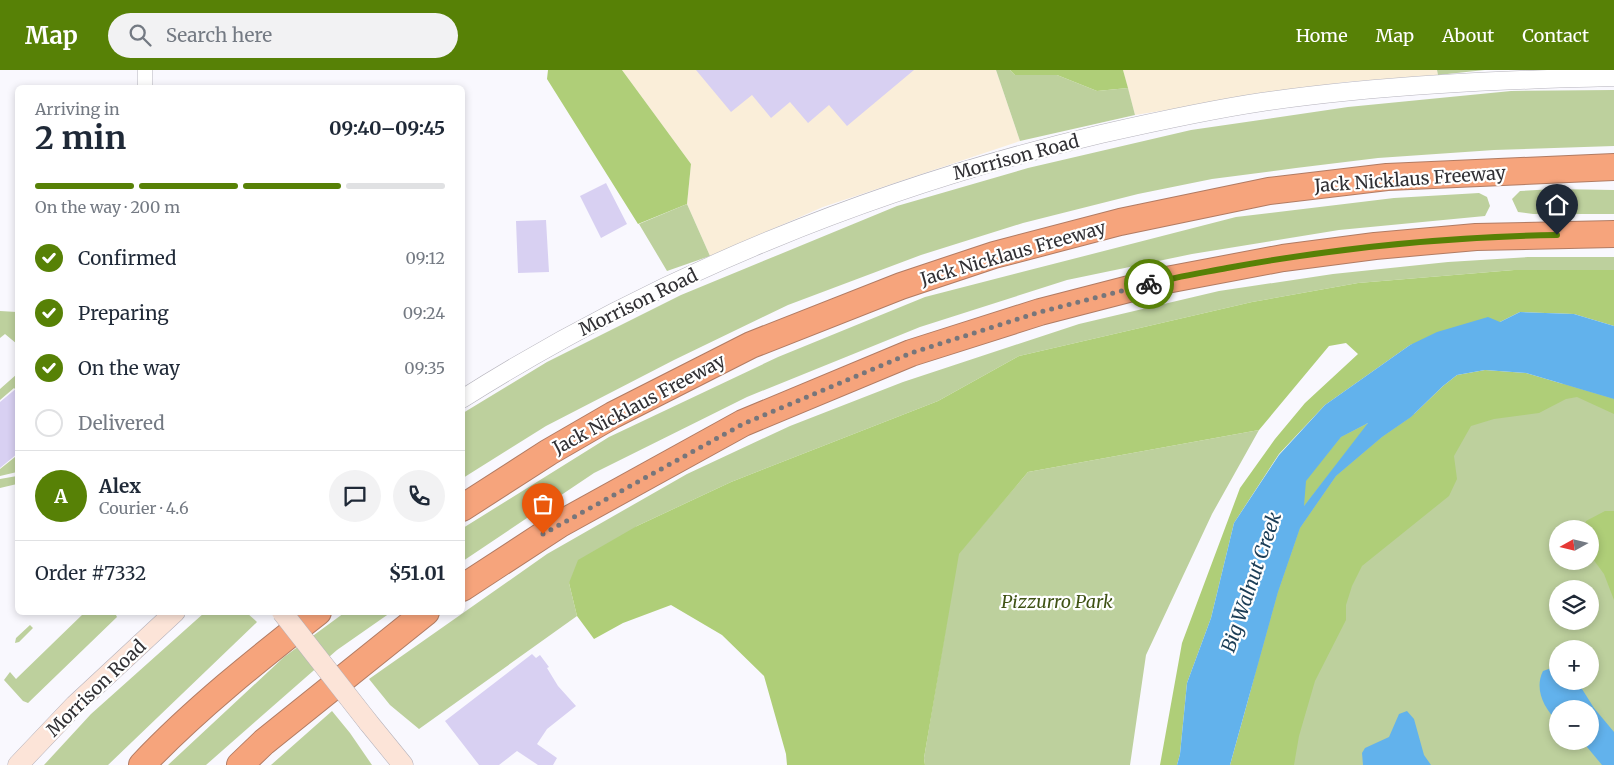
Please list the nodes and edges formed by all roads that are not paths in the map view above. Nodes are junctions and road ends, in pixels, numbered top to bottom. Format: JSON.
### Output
{"nodes":[{"id":1,"x":145,"y":70,"type":"edge"},
{"id":2,"x":1614,"y":77,"type":"edge"},
{"id":3,"x":145,"y":85,"type":"edge"},
{"id":4,"x":1614,"y":167,"type":"edge"},
{"id":5,"x":1614,"y":234,"type":"edge"},
{"id":6,"x":465,"y":397,"type":"edge"},
{"id":7,"x":465,"y":506,"type":"edge"},
{"id":8,"x":465,"y":586,"type":"edge"},
{"id":9,"x":172,"y":615,"type":"edge"},
{"id":10,"x":284,"y":615,"type":"edge"},
{"id":11,"x":314,"y":615,"type":"edge"},
{"id":12,"x":422,"y":615,"type":"edge"},
{"id":13,"x":18,"y":765,"type":"edge"},
{"id":14,"x":142,"y":765,"type":"edge"},
{"id":15,"x":240,"y":765,"type":"edge"},
{"id":16,"x":403,"y":765,"type":"edge"}],
"edges":[{"from":1,"to":3,"type":"street"},
{"from":2,"to":6,"type":"street","name":"Morrison Road"},
{"from":4,"to":7,"type":"highway","name":"Jack Nicklaus Freeway"},
{"from":5,"to":8,"type":"highway"},
{"from":9,"to":13,"type":"main road","name":"Morrison Road"},
{"from":10,"to":16,"type":"main road","bridge":true},
{"from":11,"to":14,"type":"highway"},
{"from":12,"to":15,"type":"highway"}]}
